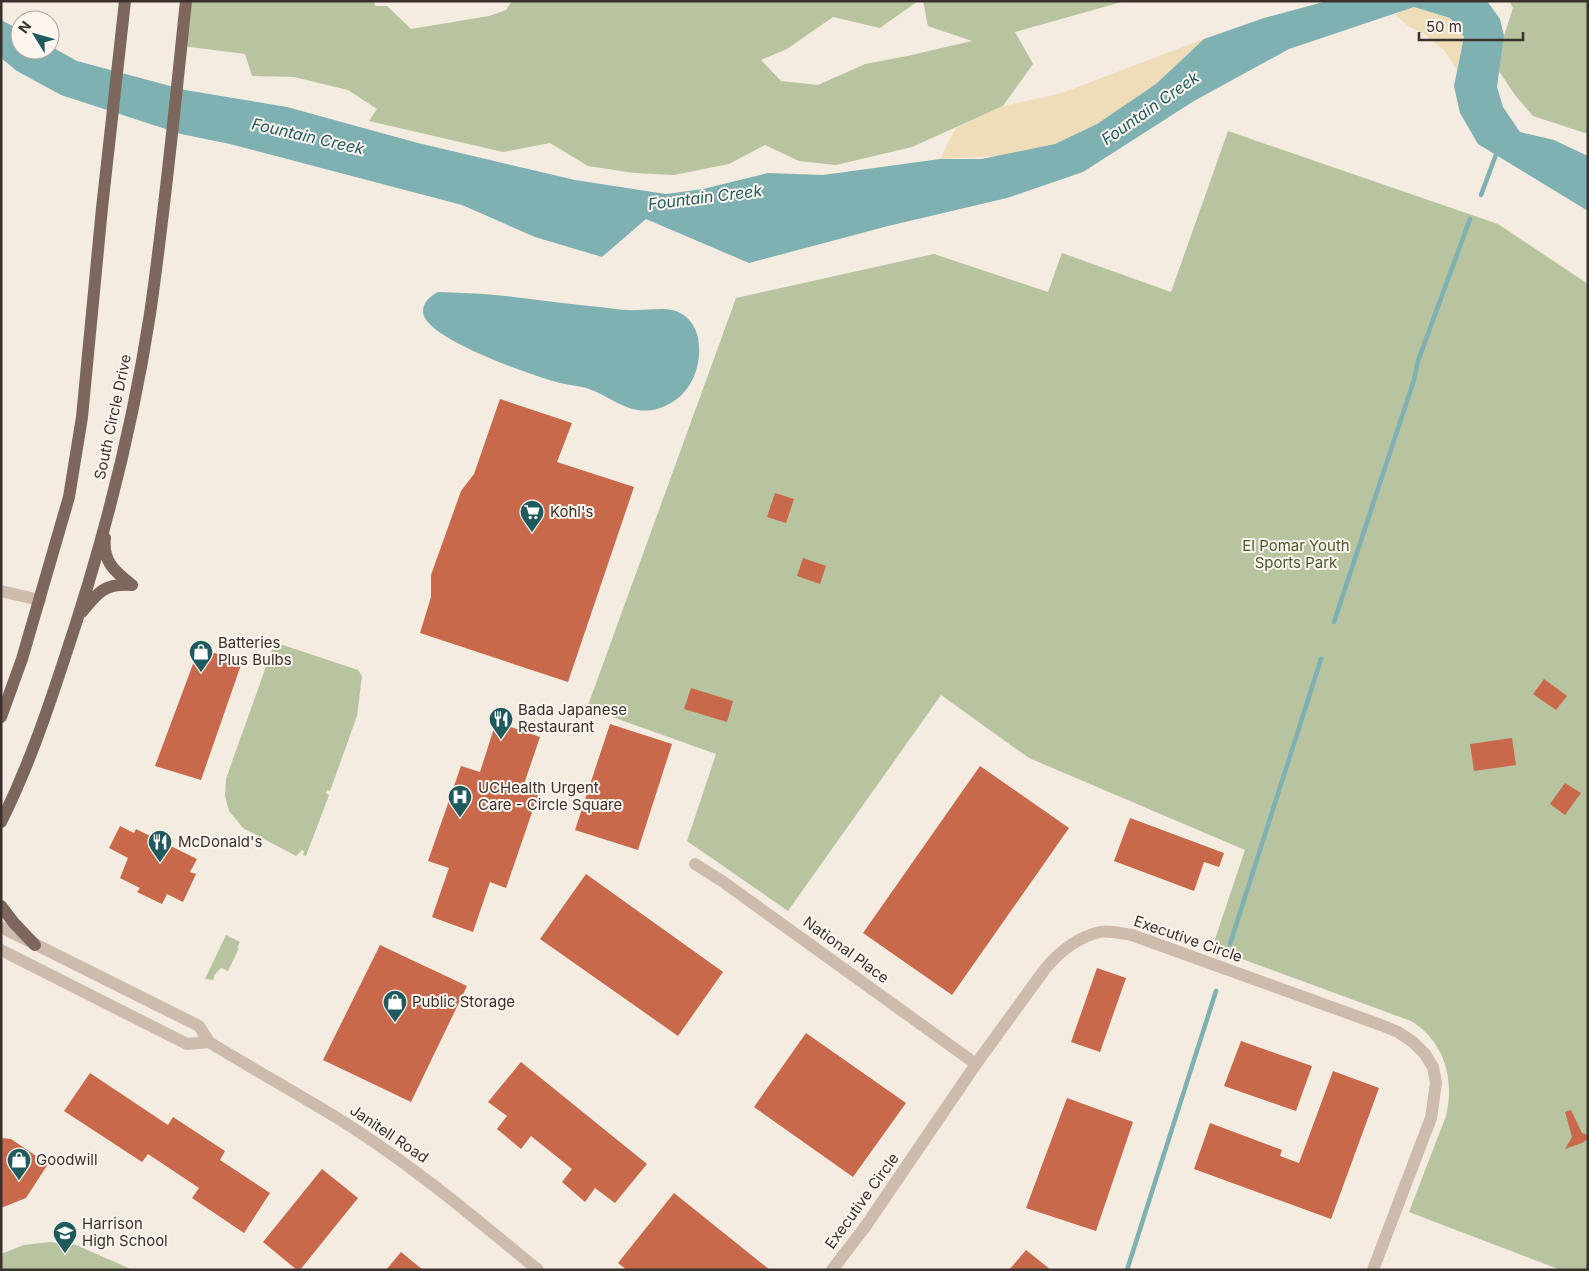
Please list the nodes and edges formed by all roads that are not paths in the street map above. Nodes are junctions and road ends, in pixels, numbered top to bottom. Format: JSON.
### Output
{"nodes":[{"id":1,"x":124,"y":1,"type":"edge"},
{"id":2,"x":186,"y":1,"type":"edge"},
{"id":3,"x":106,"y":523,"type":"junction"},
{"id":4,"x":1,"y":591,"type":"edge"},
{"id":5,"x":40,"y":600,"type":"junction"},
{"id":6,"x":79,"y":616,"type":"junction"},
{"id":7,"x":1,"y":717,"type":"edge"},
{"id":8,"x":1,"y":822,"type":"edge"},
{"id":9,"x":695,"y":864,"type":"dead end"},
{"id":10,"x":1,"y":906,"type":"edge"},
{"id":11,"x":1,"y":927,"type":"edge"},
{"id":12,"x":35,"y":945,"type":"junction"},
{"id":13,"x":1,"y":950,"type":"edge"},
{"id":14,"x":209,"y":1042,"type":"junction"},
{"id":15,"x":976,"y":1064,"type":"junction"},
{"id":16,"x":538,"y":1270,"type":"edge"},
{"id":17,"x":832,"y":1270,"type":"edge"},
{"id":18,"x":1373,"y":1270,"type":"edge"}],
"edges":[{"from":1,"to":5,"type":"main road","name":"South Circle Drive"},
{"from":2,"to":3,"type":"main road","name":"South Circle Drive"},
{"from":3,"to":6,"type":"main road","name":"South Circle Drive"},
{"from":3,"to":6,"type":"main road"},
{"from":4,"to":5,"type":"street"},
{"from":5,"to":7,"type":"main road","name":"South Circle Drive"},
{"from":6,"to":8,"type":"main road","name":"South Circle Drive"},
{"from":9,"to":15,"type":"street","name":"National Place"},
{"from":10,"to":12,"type":"main road"},
{"from":11,"to":12,"type":"street","name":"Janitell Road"},
{"from":12,"to":14,"type":"street","name":"Janitell Road"},
{"from":13,"to":14,"type":"street"},
{"from":14,"to":16,"type":"street","name":"Janitell Road"},
{"from":15,"to":17,"type":"street","name":"Executive Circle"},
{"from":15,"to":18,"type":"street","name":"Executive Circle"}]}
